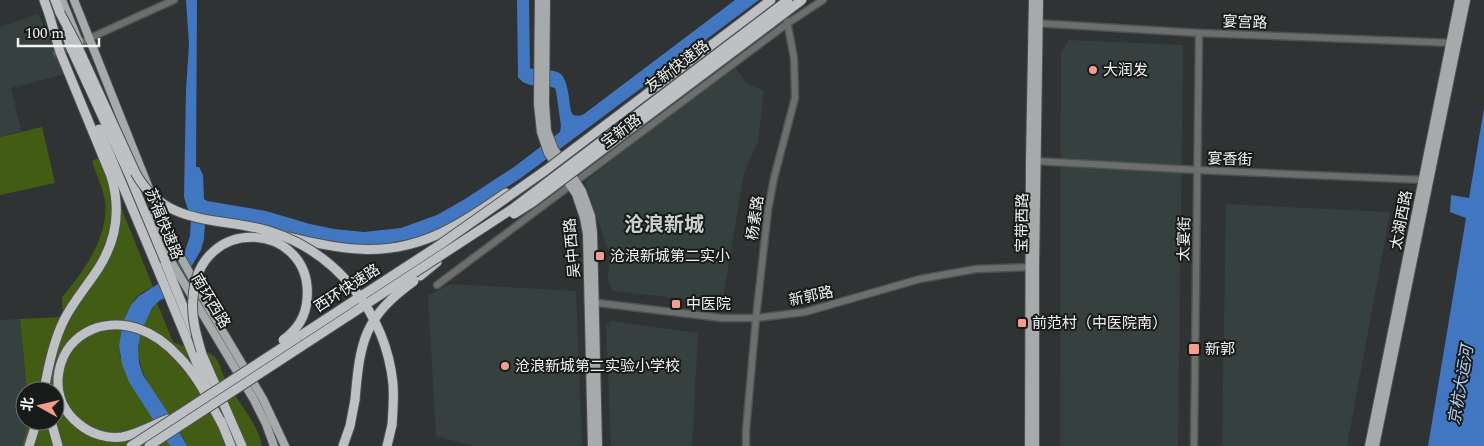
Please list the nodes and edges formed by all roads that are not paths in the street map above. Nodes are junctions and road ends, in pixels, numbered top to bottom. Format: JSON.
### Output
{"nodes":[{"id":1,"x":44,"y":0,"type":"edge"},
{"id":2,"x":55,"y":0,"type":"edge"},
{"id":3,"x":62,"y":0,"type":"edge"},
{"id":4,"x":74,"y":0,"type":"edge"},
{"id":5,"x":174,"y":0,"type":"edge"},
{"id":6,"x":539,"y":0,"type":"edge"},
{"id":7,"x":546,"y":0,"type":"edge"},
{"id":8,"x":771,"y":0,"type":"edge"},
{"id":9,"x":776,"y":0,"type":"edge"},
{"id":10,"x":788,"y":0,"type":"edge"},
{"id":11,"x":802,"y":0,"type":"edge"},
{"id":12,"x":823,"y":0,"type":"edge"},
{"id":13,"x":1034,"y":0,"type":"edge"},
{"id":14,"x":1040,"y":0,"type":"edge"},
{"id":15,"x":1460,"y":0,"type":"edge"},
{"id":16,"x":1466,"y":0,"type":"edge"},
{"id":17,"x":60,"y":13,"type":"junction"},
{"id":18,"x":49,"y":14,"type":"junction"},
{"id":19,"x":788,"y":23,"type":"junction"},
{"id":20,"x":1036,"y":23,"type":"junction"},
{"id":21,"x":1199,"y":33,"type":"junction"},
{"id":22,"x":89,"y":39,"type":"junction"},
{"id":23,"x":80,"y":43,"type":"junction"},
{"id":24,"x":1454,"y":43,"type":"junction"},
{"id":25,"x":57,"y":53,"type":"dead end"},
{"id":26,"x":541,"y":65,"type":"junction"},
{"id":27,"x":575,"y":148,"type":"joint"},
{"id":28,"x":583,"y":155,"type":"joint"},
{"id":29,"x":1033,"y":161,"type":"junction"},
{"id":30,"x":546,"y":170,"type":"junction"},
{"id":31,"x":1197,"y":170,"type":"junction"},
{"id":32,"x":1426,"y":180,"type":"junction"},
{"id":33,"x":569,"y":182,"type":"junction"},
{"id":34,"x":512,"y":209,"type":"junction"},
{"id":35,"x":270,"y":231,"type":"junction"},
{"id":36,"x":447,"y":253,"type":"junction"},
{"id":37,"x":1032,"y":267,"type":"junction"},
{"id":38,"x":420,"y":276,"type":"junction"},
{"id":39,"x":436,"y":285,"type":"dead end"},
{"id":40,"x":592,"y":302,"type":"junction"},
{"id":41,"x":756,"y":318,"type":"junction"},
{"id":42,"x":201,"y":351,"type":"junction"},
{"id":43,"x":51,"y":357,"type":"junction"},
{"id":44,"x":46,"y":381,"type":"edge"},
{"id":45,"x":49,"y":381,"type":"edge"},
{"id":46,"x":228,"y":382,"type":"junction"},
{"id":47,"x":182,"y":412,"type":"junction"},
{"id":48,"x":222,"y":424,"type":"junction"},
{"id":49,"x":34,"y":431,"type":"edge"},
{"id":50,"x":54,"y":431,"type":"edge"},
{"id":51,"x":29,"y":446,"type":"edge"},
{"id":52,"x":58,"y":446,"type":"edge"},
{"id":53,"x":131,"y":446,"type":"edge"},
{"id":54,"x":149,"y":446,"type":"edge"},
{"id":55,"x":231,"y":446,"type":"edge"},
{"id":56,"x":242,"y":446,"type":"edge"},
{"id":57,"x":274,"y":446,"type":"edge"},
{"id":58,"x":284,"y":446,"type":"edge"},
{"id":59,"x":344,"y":446,"type":"edge"},
{"id":60,"x":387,"y":446,"type":"edge"},
{"id":61,"x":592,"y":446,"type":"edge"},
{"id":62,"x":598,"y":446,"type":"edge"},
{"id":63,"x":746,"y":446,"type":"edge"},
{"id":64,"x":1029,"y":446,"type":"edge"},
{"id":65,"x":1035,"y":446,"type":"edge"},
{"id":66,"x":1194,"y":446,"type":"edge"},
{"id":67,"x":1369,"y":446,"type":"edge"},
{"id":68,"x":1375,"y":446,"type":"edge"}],
"edges":[{"from":1,"to":18,"type":"highway"},
{"from":2,"to":17,"type":"highway"},
{"from":3,"to":23,"type":"main road","name":"南环西路"},
{"from":4,"to":22,"type":"main road","name":"南环西路"},
{"from":5,"to":22,"type":"street"},
{"from":6,"to":26,"type":"main road","name":"吴中西路"},
{"from":7,"to":26,"type":"main road","name":"吴中西路"},
{"from":8,"to":27,"type":"highway","name":"友新快速路"},
{"from":9,"to":19,"type":"street","name":"杨素路"},
{"from":10,"to":28,"type":"highway","name":"友新快速路","bridge":true},
{"from":11,"to":33,"type":"highway","bridge":true},
{"from":12,"to":19,"type":"street","name":"宝新路"},
{"from":13,"to":20,"type":"main road","name":"宝带西路"},
{"from":14,"to":20,"type":"main road","name":"宝带西路"},
{"from":15,"to":24,"type":"main road","name":"太湖西路"},
{"from":16,"to":24,"type":"main road","name":"太湖西路"},
{"from":17,"to":35,"type":"highway","bridge":true},
{"from":17,"to":42,"type":"highway","name":"苏福快速路","bridge":true},
{"from":18,"to":43,"type":"highway","bridge":true},
{"from":18,"to":48,"type":"highway","name":"苏福快速路","bridge":true},
{"from":19,"to":33,"type":"street","name":"宝新路"},
{"from":19,"to":41,"type":"street","name":"杨素路"},
{"from":20,"to":21,"type":"street","name":"宴宫路"},
{"from":20,"to":29,"type":"main road","name":"宝带西路"},
{"from":21,"to":24,"type":"street","name":"宴宫路"},
{"from":21,"to":31,"type":"street","name":"太宴街"},
{"from":22,"to":23,"type":"street"},
{"from":22,"to":58,"type":"main road","name":"南环西路"},
{"from":23,"to":25,"type":"street"},
{"from":23,"to":57,"type":"main road","name":"南环西路"},
{"from":24,"to":32,"type":"main road","name":"太湖西路"},
{"from":26,"to":33,"type":"main road","name":"吴中西路"},
{"from":27,"to":30,"type":"highway","name":"西环快速路","bridge":true},
{"from":28,"to":34,"type":"highway","name":"西环快速路","bridge":true},
{"from":29,"to":31,"type":"street","name":"宴香街"},
{"from":29,"to":37,"type":"main road","name":"宝带西路"},
{"from":30,"to":35,"type":"highway","bridge":true},
{"from":30,"to":46,"type":"highway","name":"西环快速路","bridge":true},
{"from":31,"to":32,"type":"street","name":"宴香街"},
{"from":31,"to":66,"type":"street","name":"太宴街"},
{"from":32,"to":67,"type":"main road","name":"太湖西路"},
{"from":32,"to":68,"type":"main road","name":"太湖西路"},
{"from":33,"to":34,"type":"highway","bridge":true},
{"from":33,"to":38,"type":"highway","bridge":true},
{"from":33,"to":39,"type":"street","name":"宝新路"},
{"from":33,"to":40,"type":"main road","name":"吴中西路"},
{"from":34,"to":36,"type":"highway","name":"西环快速路","bridge":true},
{"from":35,"to":60,"type":"highway","bridge":true},
{"from":36,"to":38,"type":"highway","bridge":true},
{"from":36,"to":54,"type":"highway","name":"西环快速路","bridge":true},
{"from":37,"to":41,"type":"street","name":"新郭路"},
{"from":37,"to":64,"type":"main road","name":"宝带西路"},
{"from":37,"to":65,"type":"main road","name":"宝带西路"},
{"from":38,"to":59,"type":"highway","bridge":true},
{"from":40,"to":41,"type":"street","name":"新郭路"},
{"from":40,"to":61,"type":"main road","name":"吴中西路"},
{"from":40,"to":62,"type":"main road","name":"吴中西路"},
{"from":41,"to":63,"type":"street","name":"杨素路"},
{"from":42,"to":46,"type":"highway","bridge":true},
{"from":42,"to":56,"type":"highway","name":"苏福快速路","bridge":true},
{"from":43,"to":44,"type":"highway","bridge":true},
{"from":43,"to":45,"type":"highway","bridge":true},
{"from":46,"to":47,"type":"highway","name":"西环快速路","bridge":true},
{"from":47,"to":48,"type":"highway","bridge":true},
{"from":47,"to":53,"type":"highway","name":"西环快速路","bridge":true},
{"from":48,"to":55,"type":"highway","name":"苏福快速路"},
{"from":49,"to":51,"type":"highway"},
{"from":50,"to":52,"type":"highway"}]}
